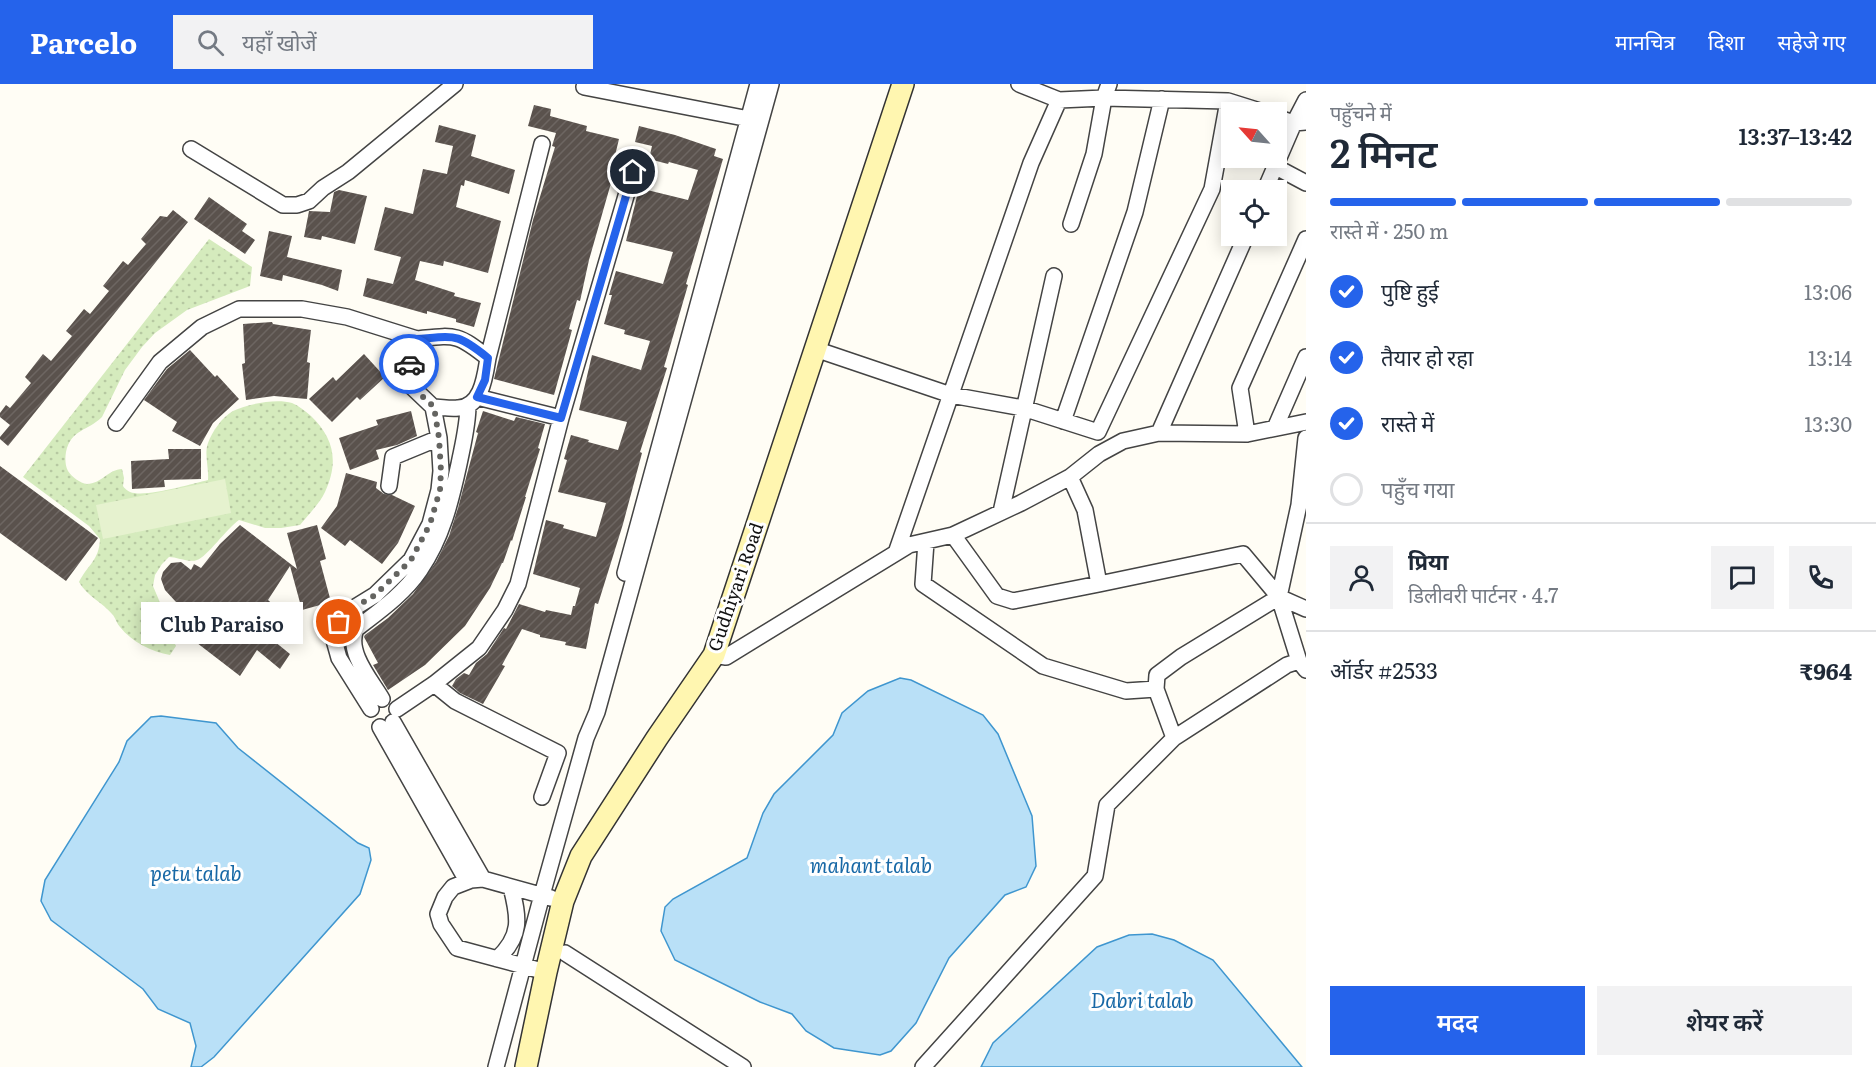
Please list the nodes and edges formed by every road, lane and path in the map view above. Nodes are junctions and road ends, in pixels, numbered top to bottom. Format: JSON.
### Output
{"nodes":[{"id":1,"x":454,"y":84,"type":"edge"},
{"id":2,"x":758,"y":84,"type":"edge"},
{"id":3,"x":771,"y":84,"type":"edge"},
{"id":4,"x":903,"y":84,"type":"edge"},
{"id":5,"x":917,"y":84,"type":"edge"},
{"id":6,"x":1019,"y":84,"type":"edge"},
{"id":7,"x":581,"y":85,"type":"edge"},
{"id":8,"x":1107,"y":91,"type":"edge"},
{"id":9,"x":1162,"y":99,"type":"junction"},
{"id":10,"x":1059,"y":100,"type":"junction"},
{"id":11,"x":1228,"y":100,"type":"junction"},
{"id":12,"x":1306,"y":100,"type":"edge"},
{"id":13,"x":1234,"y":102,"type":"edge"},
{"id":14,"x":749,"y":119,"type":"junction"},
{"id":15,"x":1300,"y":123,"type":"edge"},
{"id":16,"x":542,"y":144,"type":"dead end"},
{"id":17,"x":1287,"y":147,"type":"edge"},
{"id":18,"x":191,"y":149,"type":"dead end"},
{"id":19,"x":1278,"y":168,"type":"edge"},
{"id":20,"x":633,"y":172,"type":"dead end"},
{"id":21,"x":1306,"y":183,"type":"edge"},
{"id":22,"x":1071,"y":224,"type":"dead end"},
{"id":23,"x":1306,"y":239,"type":"edge"},
{"id":24,"x":1242,"y":246,"type":"edge"},
{"id":25,"x":1054,"y":276,"type":"dead end"},
{"id":26,"x":417,"y":339,"type":"junction"},
{"id":27,"x":821,"y":351,"type":"junction"},
{"id":28,"x":1306,"y":357,"type":"edge"},
{"id":29,"x":488,"y":358,"type":"junction"},
{"id":30,"x":951,"y":395,"type":"junction"},
{"id":31,"x":473,"y":401,"type":"junction"},
{"id":32,"x":434,"y":407,"type":"junction"},
{"id":33,"x":1023,"y":408,"type":"junction"},
{"id":34,"x":561,"y":418,"type":"junction"},
{"id":35,"x":1063,"y":421,"type":"junction"},
{"id":36,"x":1306,"y":422,"type":"edge"},
{"id":37,"x":116,"y":423,"type":"dead end"},
{"id":38,"x":1275,"y":428,"type":"junction"},
{"id":39,"x":1098,"y":432,"type":"junction"},
{"id":40,"x":1159,"y":433,"type":"junction"},
{"id":41,"x":1247,"y":434,"type":"junction"},
{"id":42,"x":439,"y":438,"type":"junction"},
{"id":43,"x":1306,"y":438,"type":"edge"},
{"id":44,"x":1123,"y":441,"type":"junction"},
{"id":45,"x":1071,"y":477,"type":"junction"},
{"id":46,"x":389,"y":486,"type":"dead end"},
{"id":47,"x":1303,"y":506,"type":"edge"},
{"id":48,"x":1001,"y":512,"type":"junction"},
{"id":49,"x":436,"y":526,"type":"junction"},
{"id":50,"x":953,"y":535,"type":"junction"},
{"id":51,"x":926,"y":542,"type":"junction"},
{"id":52,"x":896,"y":553,"type":"junction"},
{"id":53,"x":1099,"y":584,"type":"junction"},
{"id":54,"x":1279,"y":597,"type":"junction"},
{"id":55,"x":1306,"y":609,"type":"edge"},
{"id":56,"x":720,"y":656,"type":"junction"},
{"id":57,"x":1303,"y":665,"type":"edge"},
{"id":58,"x":434,"y":684,"type":"junction"},
{"id":59,"x":1156,"y":689,"type":"junction"},
{"id":60,"x":377,"y":704,"type":"junction"},
{"id":61,"x":390,"y":719,"type":"junction"},
{"id":62,"x":586,"y":738,"type":"junction"},
{"id":63,"x":1174,"y":738,"type":"junction"},
{"id":64,"x":542,"y":797,"type":"dead end"},
{"id":65,"x":483,"y":879,"type":"junction"},
{"id":66,"x":467,"y":881,"type":"junction"},
{"id":67,"x":511,"y":887,"type":"junction"},
{"id":68,"x":542,"y":895,"type":"junction"},
{"id":69,"x":563,"y":901,"type":"junction"},
{"id":70,"x":565,"y":953,"type":"junction"},
{"id":71,"x":496,"y":959,"type":"junction"},
{"id":72,"x":523,"y":966,"type":"junction"},
{"id":73,"x":546,"y":972,"type":"junction"},
{"id":74,"x":496,"y":1067,"type":"edge"},
{"id":75,"x":526,"y":1067,"type":"edge"},
{"id":76,"x":539,"y":1067,"type":"edge"},
{"id":77,"x":743,"y":1067,"type":"edge"},
{"id":78,"x":923,"y":1067,"type":"edge"}],
"edges":[{"from":1,"to":18,"type":"street"},
{"from":2,"to":14,"type":"street"},
{"from":3,"to":62,"type":"street"},
{"from":4,"to":27,"type":"street","name":"Gudhiyari Road"},
{"from":5,"to":27,"type":"street","name":"Gudhiyari Road"},
{"from":6,"to":10,"type":"street"},
{"from":7,"to":14,"type":"street"},
{"from":8,"to":9,"type":"street"},
{"from":8,"to":10,"type":"street"},
{"from":8,"to":22,"type":"street"},
{"from":9,"to":11,"type":"street"},
{"from":9,"to":35,"type":"street"},
{"from":10,"to":30,"type":"street"},
{"from":11,"to":13,"type":"street"},
{"from":11,"to":39,"type":"street"},
{"from":12,"to":15,"type":"street"},
{"from":14,"to":62,"type":"street"},
{"from":15,"to":17,"type":"street"},
{"from":16,"to":29,"type":"street"},
{"from":19,"to":21,"type":"street"},
{"from":20,"to":34,"type":"street"},
{"from":23,"to":41,"type":"street"},
{"from":24,"to":40,"type":"street"},
{"from":25,"to":33,"type":"street"},
{"from":26,"to":29,"type":"street"},
{"from":26,"to":32,"type":"street"},
{"from":26,"to":37,"type":"street"},
{"from":27,"to":30,"type":"street"},
{"from":27,"to":56,"type":"street","name":"Gudhiyari Road"},
{"from":28,"to":38,"type":"street"},
{"from":29,"to":31,"type":"street"},
{"from":30,"to":33,"type":"street"},
{"from":30,"to":52,"type":"street"},
{"from":31,"to":32,"type":"street"},
{"from":31,"to":34,"type":"street"},
{"from":31,"to":49,"type":"street"},
{"from":32,"to":42,"type":"street"},
{"from":33,"to":35,"type":"street"},
{"from":33,"to":48,"type":"street"},
{"from":34,"to":58,"type":"street"},
{"from":35,"to":39,"type":"street"},
{"from":36,"to":38,"type":"street"},
{"from":38,"to":41,"type":"street"},
{"from":39,"to":44,"type":"street"},
{"from":40,"to":41,"type":"street"},
{"from":40,"to":44,"type":"street"},
{"from":42,"to":46,"type":"street"},
{"from":42,"to":49,"type":"street"},
{"from":43,"to":47,"type":"street"},
{"from":44,"to":45,"type":"street"},
{"from":45,"to":48,"type":"street"},
{"from":45,"to":53,"type":"street"},
{"from":47,"to":54,"type":"street"},
{"from":48,"to":50,"type":"street"},
{"from":49,"to":60,"type":"street"},
{"from":50,"to":51,"type":"street"},
{"from":50,"to":53,"type":"street"},
{"from":51,"to":52,"type":"street"},
{"from":51,"to":59,"type":"street"},
{"from":52,"to":56,"type":"street"},
{"from":53,"to":54,"type":"street"},
{"from":54,"to":55,"type":"street"},
{"from":54,"to":57,"type":"street"},
{"from":54,"to":59,"type":"street"},
{"from":56,"to":69,"type":"street","name":"Gudhiyari Road"},
{"from":56,"to":70,"type":"street","name":"Gudhiyari Road"},
{"from":57,"to":63,"type":"street"},
{"from":58,"to":61,"type":"street"},
{"from":58,"to":64,"type":"street"},
{"from":59,"to":63,"type":"street"},
{"from":60,"to":61,"type":"street"},
{"from":60,"to":61,"type":"street"},
{"from":61,"to":65,"type":"street"},
{"from":61,"to":66,"type":"street"},
{"from":62,"to":68,"type":"street"},
{"from":63,"to":78,"type":"street"},
{"from":65,"to":66,"type":"street"},
{"from":65,"to":67,"type":"street"},
{"from":66,"to":71,"type":"street"},
{"from":67,"to":68,"type":"street"},
{"from":67,"to":71,"type":"street"},
{"from":68,"to":69,"type":"street"},
{"from":68,"to":72,"type":"street"},
{"from":69,"to":73,"type":"street","name":"Gudhiyari Road"},
{"from":70,"to":76,"type":"street","name":"Gudhiyari Road"},
{"from":70,"to":77,"type":"street"},
{"from":71,"to":72,"type":"street"},
{"from":72,"to":73,"type":"street"},
{"from":72,"to":74,"type":"street"},
{"from":73,"to":75,"type":"street","name":"Gudhiyari Road"}]}
